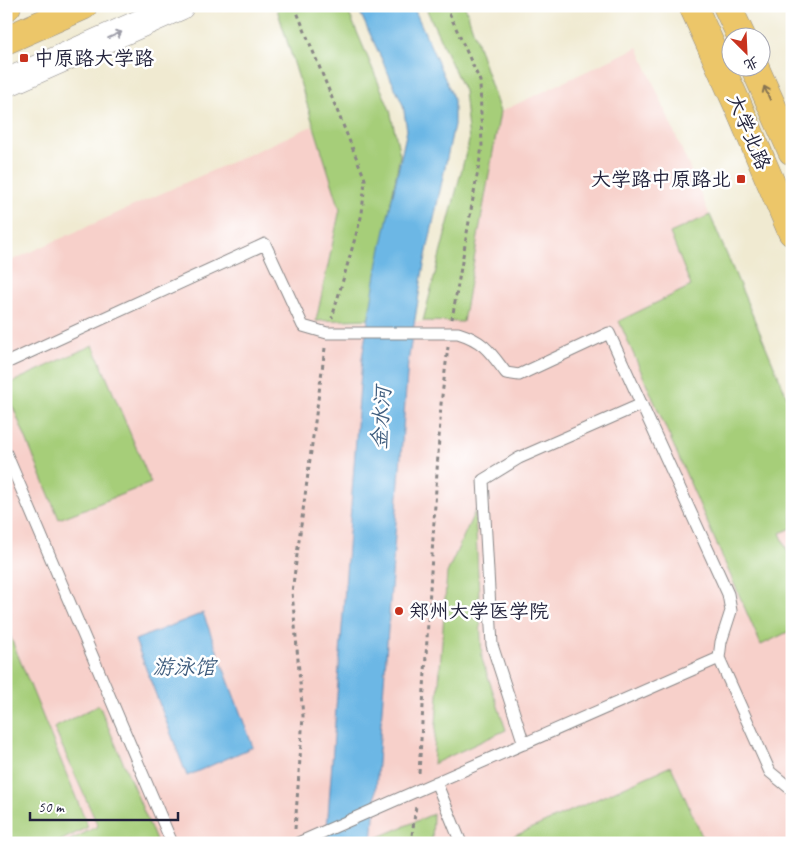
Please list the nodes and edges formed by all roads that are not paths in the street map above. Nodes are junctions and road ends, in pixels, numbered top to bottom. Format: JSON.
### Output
{"nodes":[{"id":1,"x":83,"y":6,"type":"edge"},
{"id":2,"x":180,"y":6,"type":"edge"},
{"id":3,"x":693,"y":6,"type":"edge"},
{"id":4,"x":727,"y":6,"type":"edge"},
{"id":5,"x":737,"y":28,"type":"edge"},
{"id":6,"x":6,"y":40,"type":"edge"},
{"id":7,"x":759,"y":78,"type":"edge"},
{"id":8,"x":6,"y":83,"type":"edge"},
{"id":9,"x":792,"y":151,"type":"edge"},
{"id":10,"x":792,"y":232,"type":"edge"},
{"id":11,"x":6,"y":363,"type":"edge"},
{"id":12,"x":642,"y":404,"type":"junction"},
{"id":13,"x":6,"y":453,"type":"edge"},
{"id":14,"x":719,"y":658,"type":"junction"},
{"id":15,"x":524,"y":744,"type":"junction"},
{"id":16,"x":436,"y":782,"type":"junction"},
{"id":17,"x":792,"y":790,"type":"edge"},
{"id":18,"x":296,"y":838,"type":"edge"},
{"id":19,"x":172,"y":843,"type":"edge"},
{"id":20,"x":461,"y":843,"type":"edge"}],
"edges":[{"from":1,"to":6,"type":"main road"},
{"from":8,"to":2,"type":"street","one_way":true},
{"from":3,"to":10,"type":"main road","name":"大学北路"},
{"from":4,"to":5,"type":"main road"},
{"from":9,"to":7,"type":"main road","name":"大学北路","one_way":true},
{"from":11,"to":12,"type":"lane"},
{"from":12,"to":14,"type":"lane"},
{"from":12,"to":15,"type":"lane"},
{"from":13,"to":19,"type":"lane"},
{"from":14,"to":15,"type":"lane"},
{"from":14,"to":17,"type":"lane"},
{"from":15,"to":16,"type":"lane"},
{"from":16,"to":18,"type":"lane"},
{"from":16,"to":20,"type":"lane"}]}
